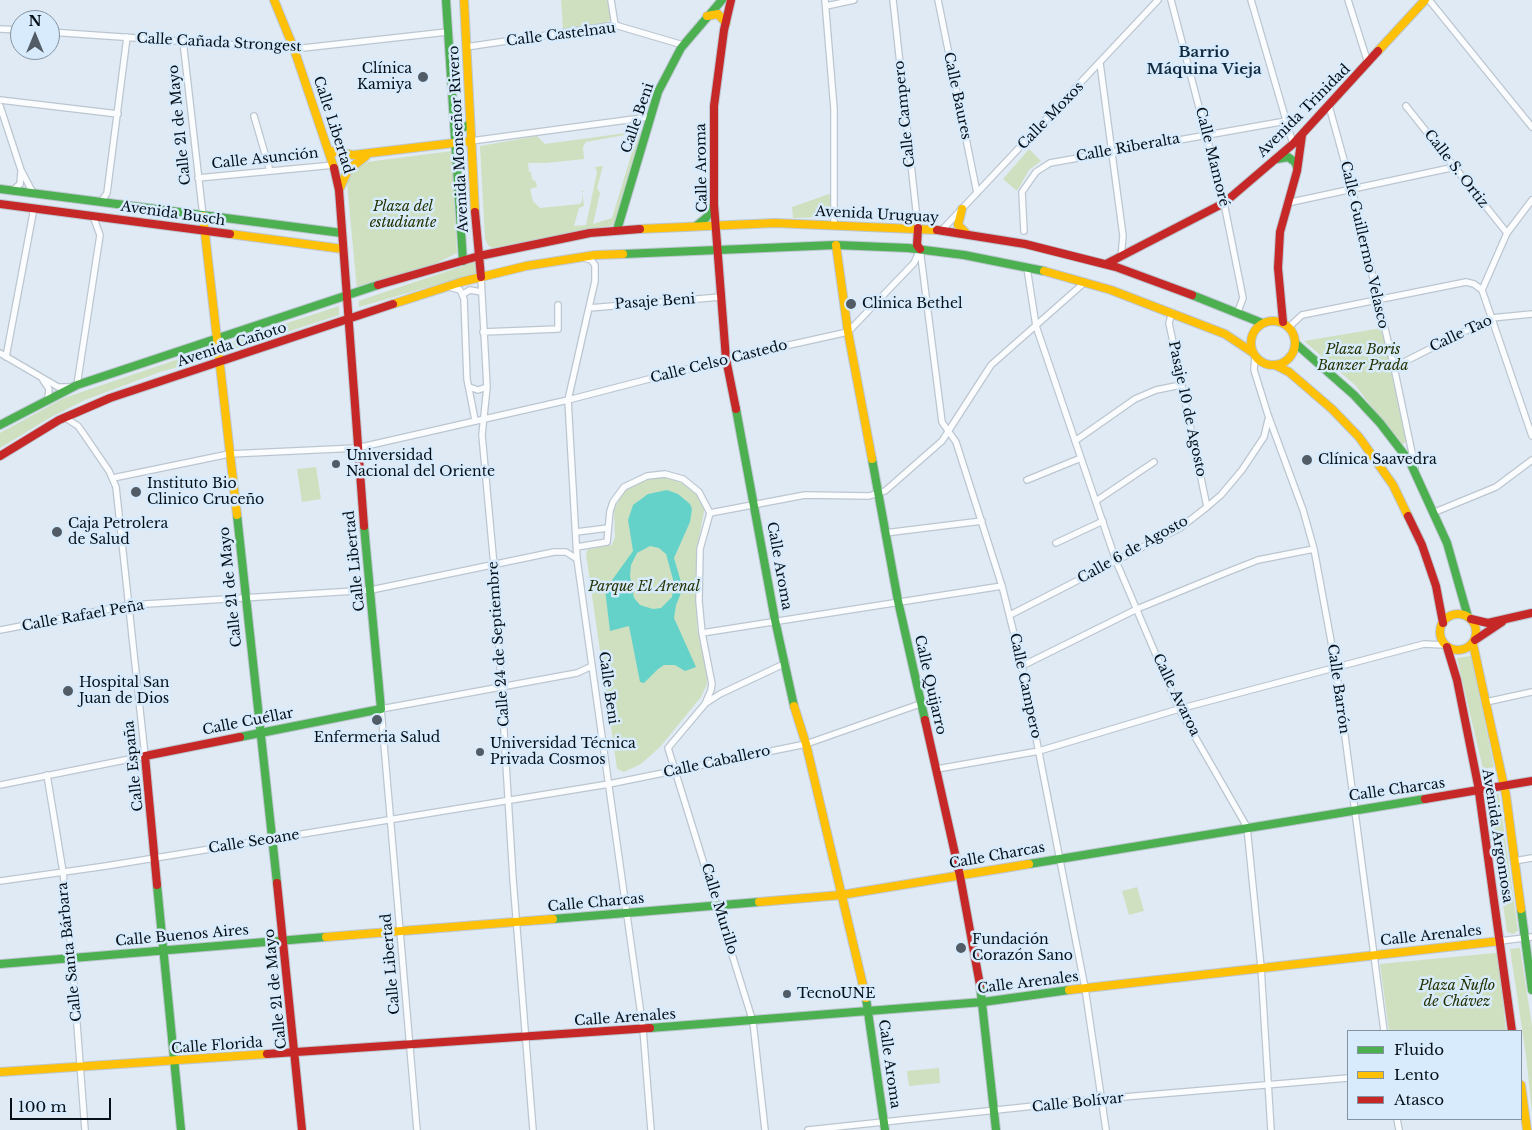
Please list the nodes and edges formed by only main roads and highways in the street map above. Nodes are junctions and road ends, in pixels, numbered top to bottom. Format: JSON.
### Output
{"nodes":[{"id":1,"x":274,"y":0,"type":"edge"},
{"id":2,"x":446,"y":0,"type":"edge"},
{"id":3,"x":464,"y":0,"type":"edge"},
{"id":4,"x":722,"y":0,"type":"edge"},
{"id":5,"x":731,"y":0,"type":"edge"},
{"id":6,"x":1425,"y":0,"type":"edge"},
{"id":7,"x":707,"y":16,"type":"junction"},
{"id":8,"x":726,"y":22,"type":"junction"},
{"id":9,"x":470,"y":124,"type":"junction"},
{"id":10,"x":455,"y":125,"type":"junction"},
{"id":11,"x":1302,"y":134,"type":"junction"},
{"id":12,"x":471,"y":141,"type":"junction"},
{"id":13,"x":456,"y":142,"type":"junction"},
{"id":14,"x":330,"y":151,"type":"junction"},
{"id":15,"x":371,"y":154,"type":"junction"},
{"id":16,"x":1275,"y":160,"type":"junction"},
{"id":17,"x":1297,"y":171,"type":"junction"},
{"id":18,"x":0,"y":190,"type":"edge"},
{"id":19,"x":13,"y":190,"type":"junction"},
{"id":20,"x":340,"y":190,"type":"junction"},
{"id":21,"x":34,"y":193,"type":"junction"},
{"id":22,"x":51,"y":195,"type":"junction"},
{"id":23,"x":0,"y":199,"type":"edge"},
{"id":24,"x":0,"y":204,"type":"edge"},
{"id":25,"x":14,"y":205,"type":"junction"},
{"id":26,"x":714,"y":205,"type":"junction"},
{"id":27,"x":34,"y":208,"type":"junction"},
{"id":28,"x":962,"y":209,"type":"road end"},
{"id":29,"x":50,"y":210,"type":"junction"},
{"id":30,"x":202,"y":216,"type":"junction"},
{"id":31,"x":217,"y":218,"type":"junction"},
{"id":32,"x":715,"y":226,"type":"junction"},
{"id":33,"x":694,"y":227,"type":"junction"},
{"id":34,"x":918,"y":228,"type":"junction"},
{"id":35,"x":617,"y":230,"type":"junction"},
{"id":36,"x":204,"y":231,"type":"junction"},
{"id":37,"x":216,"y":233,"type":"junction"},
{"id":38,"x":329,"y":233,"type":"junction"},
{"id":39,"x":342,"y":233,"type":"junction"},
{"id":40,"x":966,"y":233,"type":"junction"},
{"id":41,"x":329,"y":246,"type":"junction"},
{"id":42,"x":836,"y":246,"type":"junction"},
{"id":43,"x":343,"y":249,"type":"junction"},
{"id":44,"x":717,"y":249,"type":"junction"},
{"id":45,"x":700,"y":250,"type":"junction"},
{"id":46,"x":920,"y":250,"type":"junction"},
{"id":47,"x":479,"y":256,"type":"junction"},
{"id":48,"x":463,"y":261,"type":"junction"},
{"id":49,"x":1106,"y":264,"type":"junction"},
{"id":50,"x":718,"y":265,"type":"junction"},
{"id":51,"x":481,"y":277,"type":"junction"},
{"id":52,"x":345,"y":296,"type":"junction"},
{"id":53,"x":347,"y":321,"type":"junction"},
{"id":54,"x":1262,"y":324,"type":"junction"},
{"id":55,"x":1286,"y":325,"type":"junction"},
{"id":56,"x":216,"y":338,"type":"junction"},
{"id":57,"x":1295,"y":343,"type":"junction"},
{"id":58,"x":1254,"y":354,"type":"junction"},
{"id":59,"x":219,"y":363,"type":"junction"},
{"id":60,"x":1274,"y":365,"type":"junction"},
{"id":61,"x":0,"y":425,"type":"edge"},
{"id":62,"x":0,"y":456,"type":"edge"},
{"id":63,"x":1532,"y":612,"type":"edge"},
{"id":64,"x":1470,"y":618,"type":"junction"},
{"id":65,"x":1504,"y":621,"type":"junction"},
{"id":66,"x":1443,"y":623,"type":"junction"},
{"id":67,"x":1474,"y":642,"type":"junction"},
{"id":68,"x":1446,"y":646,"type":"junction"},
{"id":69,"x":381,"y":709,"type":"joint"},
{"id":70,"x":260,"y":732,"type":"junction"},
{"id":71,"x":145,"y":756,"type":"joint"},
{"id":72,"x":1532,"y":781,"type":"edge"},
{"id":73,"x":1516,"y":784,"type":"junction"},
{"id":74,"x":1504,"y":786,"type":"junction"},
{"id":75,"x":1479,"y":791,"type":"junction"},
{"id":76,"x":1506,"y":795,"type":"junction"},
{"id":77,"x":960,"y":876,"type":"junction"},
{"id":78,"x":841,"y":895,"type":"junction"},
{"id":79,"x":516,"y":922,"type":"joint"},
{"id":80,"x":1528,"y":937,"type":"edge"},
{"id":81,"x":283,"y":940,"type":"junction"},
{"id":82,"x":1500,"y":941,"type":"junction"},
{"id":83,"x":164,"y":951,"type":"junction"},
{"id":84,"x":0,"y":964,"type":"edge"},
{"id":85,"x":1532,"y":990,"type":"edge"},
{"id":86,"x":983,"y":1002,"type":"junction"},
{"id":87,"x":869,"y":1011,"type":"junction"},
{"id":88,"x":1512,"y":1030,"type":"edge"},
{"id":89,"x":526,"y":1038,"type":"joint"},
{"id":90,"x":296,"y":1053,"type":"junction"},
{"id":91,"x":173,"y":1061,"type":"junction"},
{"id":92,"x":0,"y":1072,"type":"edge"},
{"id":93,"x":1522,"y":1093,"type":"edge"},
{"id":94,"x":884,"y":1127,"type":"edge"},
{"id":95,"x":181,"y":1130,"type":"edge"},
{"id":96,"x":302,"y":1130,"type":"edge"},
{"id":97,"x":996,"y":1130,"type":"edge"},
{"id":98,"x":1527,"y":1130,"type":"edge"}],
"edges":[{"from":1,"to":14,"type":"main road","name":"Calle Libertad"},
{"from":2,"to":10,"type":"main road","name":"Avenida Monseñor Rivero"},
{"from":3,"to":9,"type":"main road","name":"Avenida Monseñor Rivero"},
{"from":4,"to":7,"type":"main road","name":"Calle Beni"},
{"from":5,"to":8,"type":"main road","name":"Calle Aroma"},
{"from":6,"to":11,"type":"main road","name":"Avenida Trinidad"},
{"from":7,"to":8,"type":"main road"},
{"from":7,"to":35,"type":"main road","name":"Calle Beni"},
{"from":8,"to":26,"type":"main road","name":"Calle Aroma"},
{"from":9,"to":10,"type":"main road"},
{"from":9,"to":12,"type":"main road","name":"Avenida Monseñor Rivero"},
{"from":10,"to":13,"type":"main road","name":"Avenida Monseñor Rivero"},
{"from":11,"to":16,"type":"main road","name":"Avenida Trinidad"},
{"from":11,"to":17,"type":"main road"},
{"from":12,"to":13,"type":"main road","name":"Calle Asunción"},
{"from":12,"to":47,"type":"main road","name":"Avenida Monseñor Rivero"},
{"from":13,"to":15,"type":"main road","name":"Calle Asunción"},
{"from":13,"to":48,"type":"main road","name":"Avenida Monseñor Rivero"},
{"from":14,"to":15,"type":"main road","name":"Calle Asunción"},
{"from":14,"to":20,"type":"main road","name":"Calle Libertad"},
{"from":15,"to":20,"type":"main road","name":"Calle Asunción"},
{"from":16,"to":17,"type":"main road"},
{"from":16,"to":49,"type":"main road","name":"Avenida Trinidad"},
{"from":17,"to":55,"type":"main road"},
{"from":18,"to":19,"type":"main road","name":"Avenida Busch"},
{"from":18,"to":23,"type":"main road"},
{"from":19,"to":21,"type":"main road","name":"Avenida Busch"},
{"from":19,"to":25,"type":"main road"},
{"from":20,"to":39,"type":"main road","name":"Calle Libertad"},
{"from":21,"to":22,"type":"main road","name":"Avenida Busch"},
{"from":21,"to":27,"type":"main road"},
{"from":22,"to":29,"type":"main road"},
{"from":22,"to":30,"type":"main road","name":"Avenida Busch"},
{"from":24,"to":25,"type":"main road","name":"Avenida Busch"},
{"from":25,"to":27,"type":"main road","name":"Avenida Busch"},
{"from":26,"to":32,"type":"main road","name":"Calle Aroma"},
{"from":26,"to":33,"type":"main road"},
{"from":27,"to":29,"type":"main road","name":"Avenida Busch"},
{"from":28,"to":40,"type":"main road"},
{"from":29,"to":36,"type":"main road","name":"Avenida Busch"},
{"from":30,"to":31,"type":"main road","name":"Avenida Busch"},
{"from":30,"to":36,"type":"main road","name":"Calle 21 de Mayo"},
{"from":31,"to":37,"type":"main road"},
{"from":31,"to":38,"type":"main road","name":"Avenida Busch"},
{"from":32,"to":33,"type":"main road","name":"Avenida Uruguay"},
{"from":32,"to":34,"type":"main road","name":"Avenida Uruguay"},
{"from":32,"to":44,"type":"main road","name":"Calle Aroma"},
{"from":33,"to":35,"type":"main road","name":"Avenida Uruguay"},
{"from":34,"to":40,"type":"main road","name":"Avenida Uruguay"},
{"from":34,"to":46,"type":"main road"},
{"from":35,"to":47,"type":"main road","name":"Avenida Uruguay"},
{"from":36,"to":37,"type":"main road","name":"Avenida Busch"},
{"from":36,"to":56,"type":"main road","name":"Calle 21 de Mayo"},
{"from":37,"to":41,"type":"main road","name":"Avenida Busch"},
{"from":38,"to":39,"type":"main road","name":"Avenida Busch"},
{"from":38,"to":41,"type":"main road"},
{"from":39,"to":43,"type":"main road","name":"Calle Libertad"},
{"from":40,"to":49,"type":"main road","name":"Avenida Uruguay"},
{"from":41,"to":43,"type":"main road","name":"Avenida Busch"},
{"from":42,"to":44,"type":"main road"},
{"from":42,"to":46,"type":"main road"},
{"from":42,"to":77,"type":"main road","name":"Calle Quijarro"},
{"from":43,"to":52,"type":"main road","name":"Calle Libertad"},
{"from":44,"to":45,"type":"main road"},
{"from":44,"to":50,"type":"main road","name":"Calle Aroma"},
{"from":45,"to":50,"type":"main road"},
{"from":45,"to":51,"type":"main road"},
{"from":46,"to":58,"type":"main road"},
{"from":47,"to":48,"type":"main road","name":"Avenida Cañoto"},
{"from":47,"to":51,"type":"main road","name":"Avenida Monseñor Rivero"},
{"from":48,"to":52,"type":"main road","name":"Avenida Cañoto"},
{"from":49,"to":54,"type":"main road","name":"Avenida Uruguay"},
{"from":50,"to":78,"type":"main road","name":"Calle Aroma"},
{"from":51,"to":53,"type":"main road","name":"Avenida Cañoto"},
{"from":52,"to":53,"type":"main road","name":"Calle Libertad"},
{"from":52,"to":56,"type":"main road","name":"Avenida Cañoto"},
{"from":53,"to":59,"type":"main road","name":"Avenida Cañoto"},
{"from":53,"to":69,"type":"main road","name":"Calle Libertad"},
{"from":54,"to":55,"type":"main road"},
{"from":54,"to":58,"type":"main road"},
{"from":55,"to":57,"type":"main road"},
{"from":56,"to":59,"type":"main road","name":"Calle 21 de Mayo"},
{"from":56,"to":61,"type":"main road","name":"Avenida Cañoto"},
{"from":57,"to":60,"type":"main road"},
{"from":57,"to":64,"type":"main road"},
{"from":58,"to":60,"type":"main road"},
{"from":59,"to":62,"type":"main road","name":"Avenida Cañoto"},
{"from":59,"to":70,"type":"main road","name":"Calle 21 de Mayo"},
{"from":60,"to":66,"type":"main road"},
{"from":63,"to":65,"type":"main road"},
{"from":64,"to":65,"type":"main road"},
{"from":64,"to":66,"type":"main road"},
{"from":64,"to":67,"type":"main road"},
{"from":65,"to":67,"type":"main road"},
{"from":66,"to":68,"type":"main road"},
{"from":67,"to":68,"type":"main road"},
{"from":67,"to":74,"type":"main road","name":"Avenida Argomosa"},
{"from":68,"to":75,"type":"main road","name":"Avenida Argomosa"},
{"from":69,"to":70,"type":"main road","name":"Calle Cuéllar"},
{"from":70,"to":71,"type":"main road","name":"Calle Cuéllar"},
{"from":70,"to":81,"type":"main road","name":"Calle 21 de Mayo"},
{"from":71,"to":83,"type":"main road","name":"Calle España"},
{"from":72,"to":73,"type":"main road","name":"Calle Charcas"},
{"from":73,"to":74,"type":"main road","name":"Calle Charcas"},
{"from":73,"to":76,"type":"main road"},
{"from":74,"to":75,"type":"main road","name":"Calle Charcas"},
{"from":74,"to":76,"type":"main road","name":"Avenida Argomosa"},
{"from":75,"to":77,"type":"main road","name":"Calle Charcas"},
{"from":75,"to":82,"type":"main road","name":"Avenida Argomosa"},
{"from":76,"to":80,"type":"main road","name":"Avenida Argomosa"},
{"from":77,"to":78,"type":"main road","name":"Calle Charcas"},
{"from":77,"to":86,"type":"main road","name":"Calle Quijarro"},
{"from":78,"to":79,"type":"main road","name":"Calle Charcas"},
{"from":78,"to":87,"type":"main road","name":"Calle Aroma"},
{"from":79,"to":81,"type":"main road","name":"Calle Buenos Aires"},
{"from":80,"to":85,"type":"main road","name":"Avenida Argomosa"},
{"from":81,"to":83,"type":"main road","name":"Calle Buenos Aires"},
{"from":81,"to":90,"type":"main road","name":"Calle 21 de Mayo"},
{"from":82,"to":86,"type":"main road","name":"Calle Arenales"},
{"from":82,"to":88,"type":"main road","name":"Avenida Argomosa"},
{"from":83,"to":84,"type":"main road","name":"Calle Buenos Aires"},
{"from":83,"to":91,"type":"main road","name":"Calle España"},
{"from":86,"to":87,"type":"main road","name":"Calle Arenales"},
{"from":86,"to":97,"type":"main road","name":"Calle Quijarro"},
{"from":87,"to":89,"type":"main road","name":"Calle Arenales"},
{"from":87,"to":94,"type":"main road","name":"Calle Aroma"},
{"from":89,"to":90,"type":"main road","name":"Calle Florida"},
{"from":90,"to":91,"type":"main road","name":"Calle Florida"},
{"from":90,"to":96,"type":"main road","name":"Calle 21 de Mayo"},
{"from":91,"to":92,"type":"main road","name":"Calle Florida"},
{"from":91,"to":95,"type":"main road","name":"Calle España"},
{"from":93,"to":98,"type":"main road"}]}
